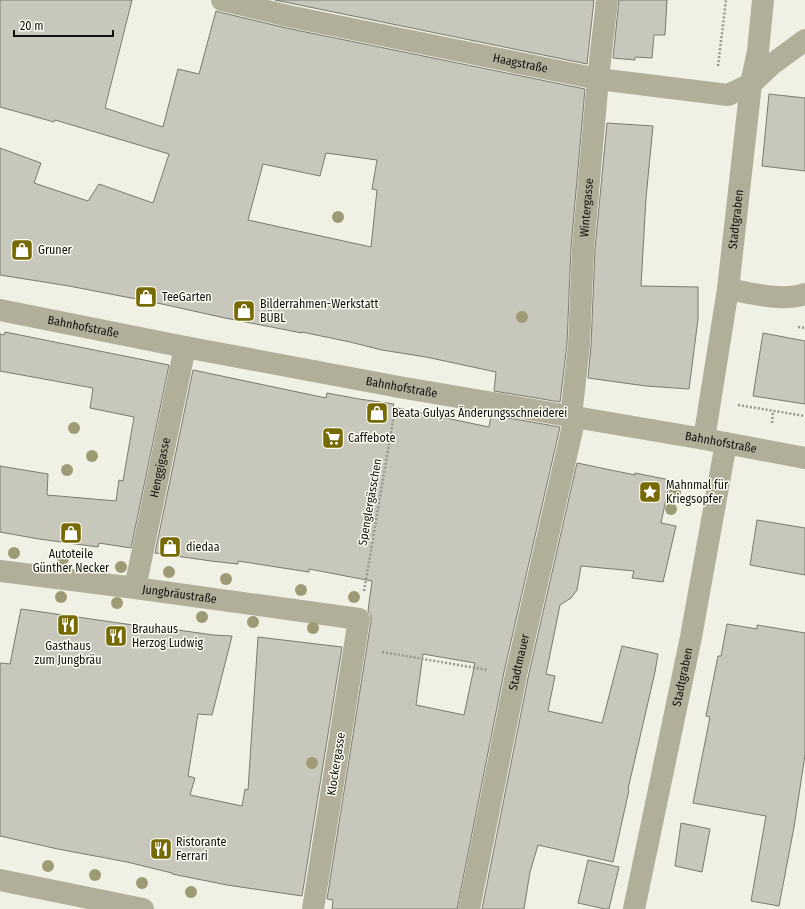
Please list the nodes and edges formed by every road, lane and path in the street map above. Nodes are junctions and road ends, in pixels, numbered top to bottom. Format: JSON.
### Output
{"nodes":[{"id":1,"x":222,"y":0,"type":"edge"},
{"id":2,"x":607,"y":0,"type":"edge"},
{"id":3,"x":726,"y":0,"type":"edge"},
{"id":4,"x":763,"y":0,"type":"edge"},
{"id":5,"x":805,"y":40,"type":"edge"},
{"id":6,"x":598,"y":79,"type":"junction"},
{"id":7,"x":751,"y":84,"type":"junction"},
{"id":8,"x":714,"y":94,"type":"junction"},
{"id":9,"x":728,"y":289,"type":"junction"},
{"id":10,"x":805,"y":294,"type":"edge"},
{"id":11,"x":0,"y":310,"type":"edge"},
{"id":12,"x":185,"y":347,"type":"junction"},
{"id":13,"x":399,"y":387,"type":"junction"},
{"id":14,"x":710,"y":401,"type":"junction"},
{"id":15,"x":773,"y":411,"type":"junction"},
{"id":16,"x":805,"y":416,"type":"edge"},
{"id":17,"x":573,"y":417,"type":"junction"},
{"id":18,"x":773,"y":417,"type":"dead end"},
{"id":19,"x":704,"y":439,"type":"junction"},
{"id":20,"x":726,"y":443,"type":"junction"},
{"id":21,"x":805,"y":458,"type":"edge"},
{"id":22,"x":0,"y":571,"type":"edge"},
{"id":23,"x":135,"y":588,"type":"junction"},
{"id":24,"x":359,"y":619,"type":"junction"},
{"id":25,"x":354,"y":647,"type":"junction"},
{"id":26,"x":516,"y":675,"type":"junction"},
{"id":27,"x":0,"y":880,"type":"edge"},
{"id":28,"x":143,"y":909,"type":"edge"},
{"id":29,"x":313,"y":909,"type":"edge"},
{"id":30,"x":469,"y":909,"type":"edge"},
{"id":31,"x":634,"y":909,"type":"edge"}],
"edges":[{"from":1,"to":6,"type":"street","name":"Haagstraße"},
{"from":2,"to":6,"type":"street","name":"Wintergasse"},
{"from":3,"to":8,"type":"path"},
{"from":4,"to":7,"type":"street","name":"Stadtgraben"},
{"from":5,"to":7,"type":"street","name":"Haagstraße"},
{"from":6,"to":8,"type":"street","name":"Haagstraße"},
{"from":6,"to":17,"type":"street","name":"Wintergasse"},
{"from":7,"to":8,"type":"street","name":"Haagstraße"},
{"from":7,"to":9,"type":"street","name":"Stadtgraben"},
{"from":9,"to":10,"type":"street"},
{"from":9,"to":14,"type":"street","name":"Stadtgraben"},
{"from":11,"to":12,"type":"street","name":"Bahnhofstraße"},
{"from":12,"to":13,"type":"street","name":"Bahnhofstraße"},
{"from":12,"to":23,"type":"street","name":"Henggigasse"},
{"from":13,"to":17,"type":"street","name":"Bahnhofstraße"},
{"from":13,"to":24,"type":"path","name":"Spenglergässchen"},
{"from":14,"to":15,"type":"path"},
{"from":14,"to":19,"type":"street","name":"Stadtgraben"},
{"from":15,"to":16,"type":"path"},
{"from":15,"to":18,"type":"path"},
{"from":17,"to":19,"type":"street","name":"Bahnhofstraße"},
{"from":17,"to":26,"type":"street","name":"Stadtmauer"},
{"from":19,"to":20,"type":"street","name":"Bahnhofstraße"},
{"from":20,"to":21,"type":"street","name":"Bahnhofstraße"},
{"from":20,"to":31,"type":"street","name":"Stadtgraben"},
{"from":22,"to":23,"type":"street","name":"Jungbräustraße"},
{"from":23,"to":24,"type":"street","name":"Jungbräustraße"},
{"from":24,"to":25,"type":"street","name":"Klockergasse"},
{"from":25,"to":26,"type":"path"},
{"from":25,"to":29,"type":"street","name":"Klockergasse"},
{"from":26,"to":30,"type":"street","name":"Stadtmauer"},
{"from":27,"to":28,"type":"street"}]}
